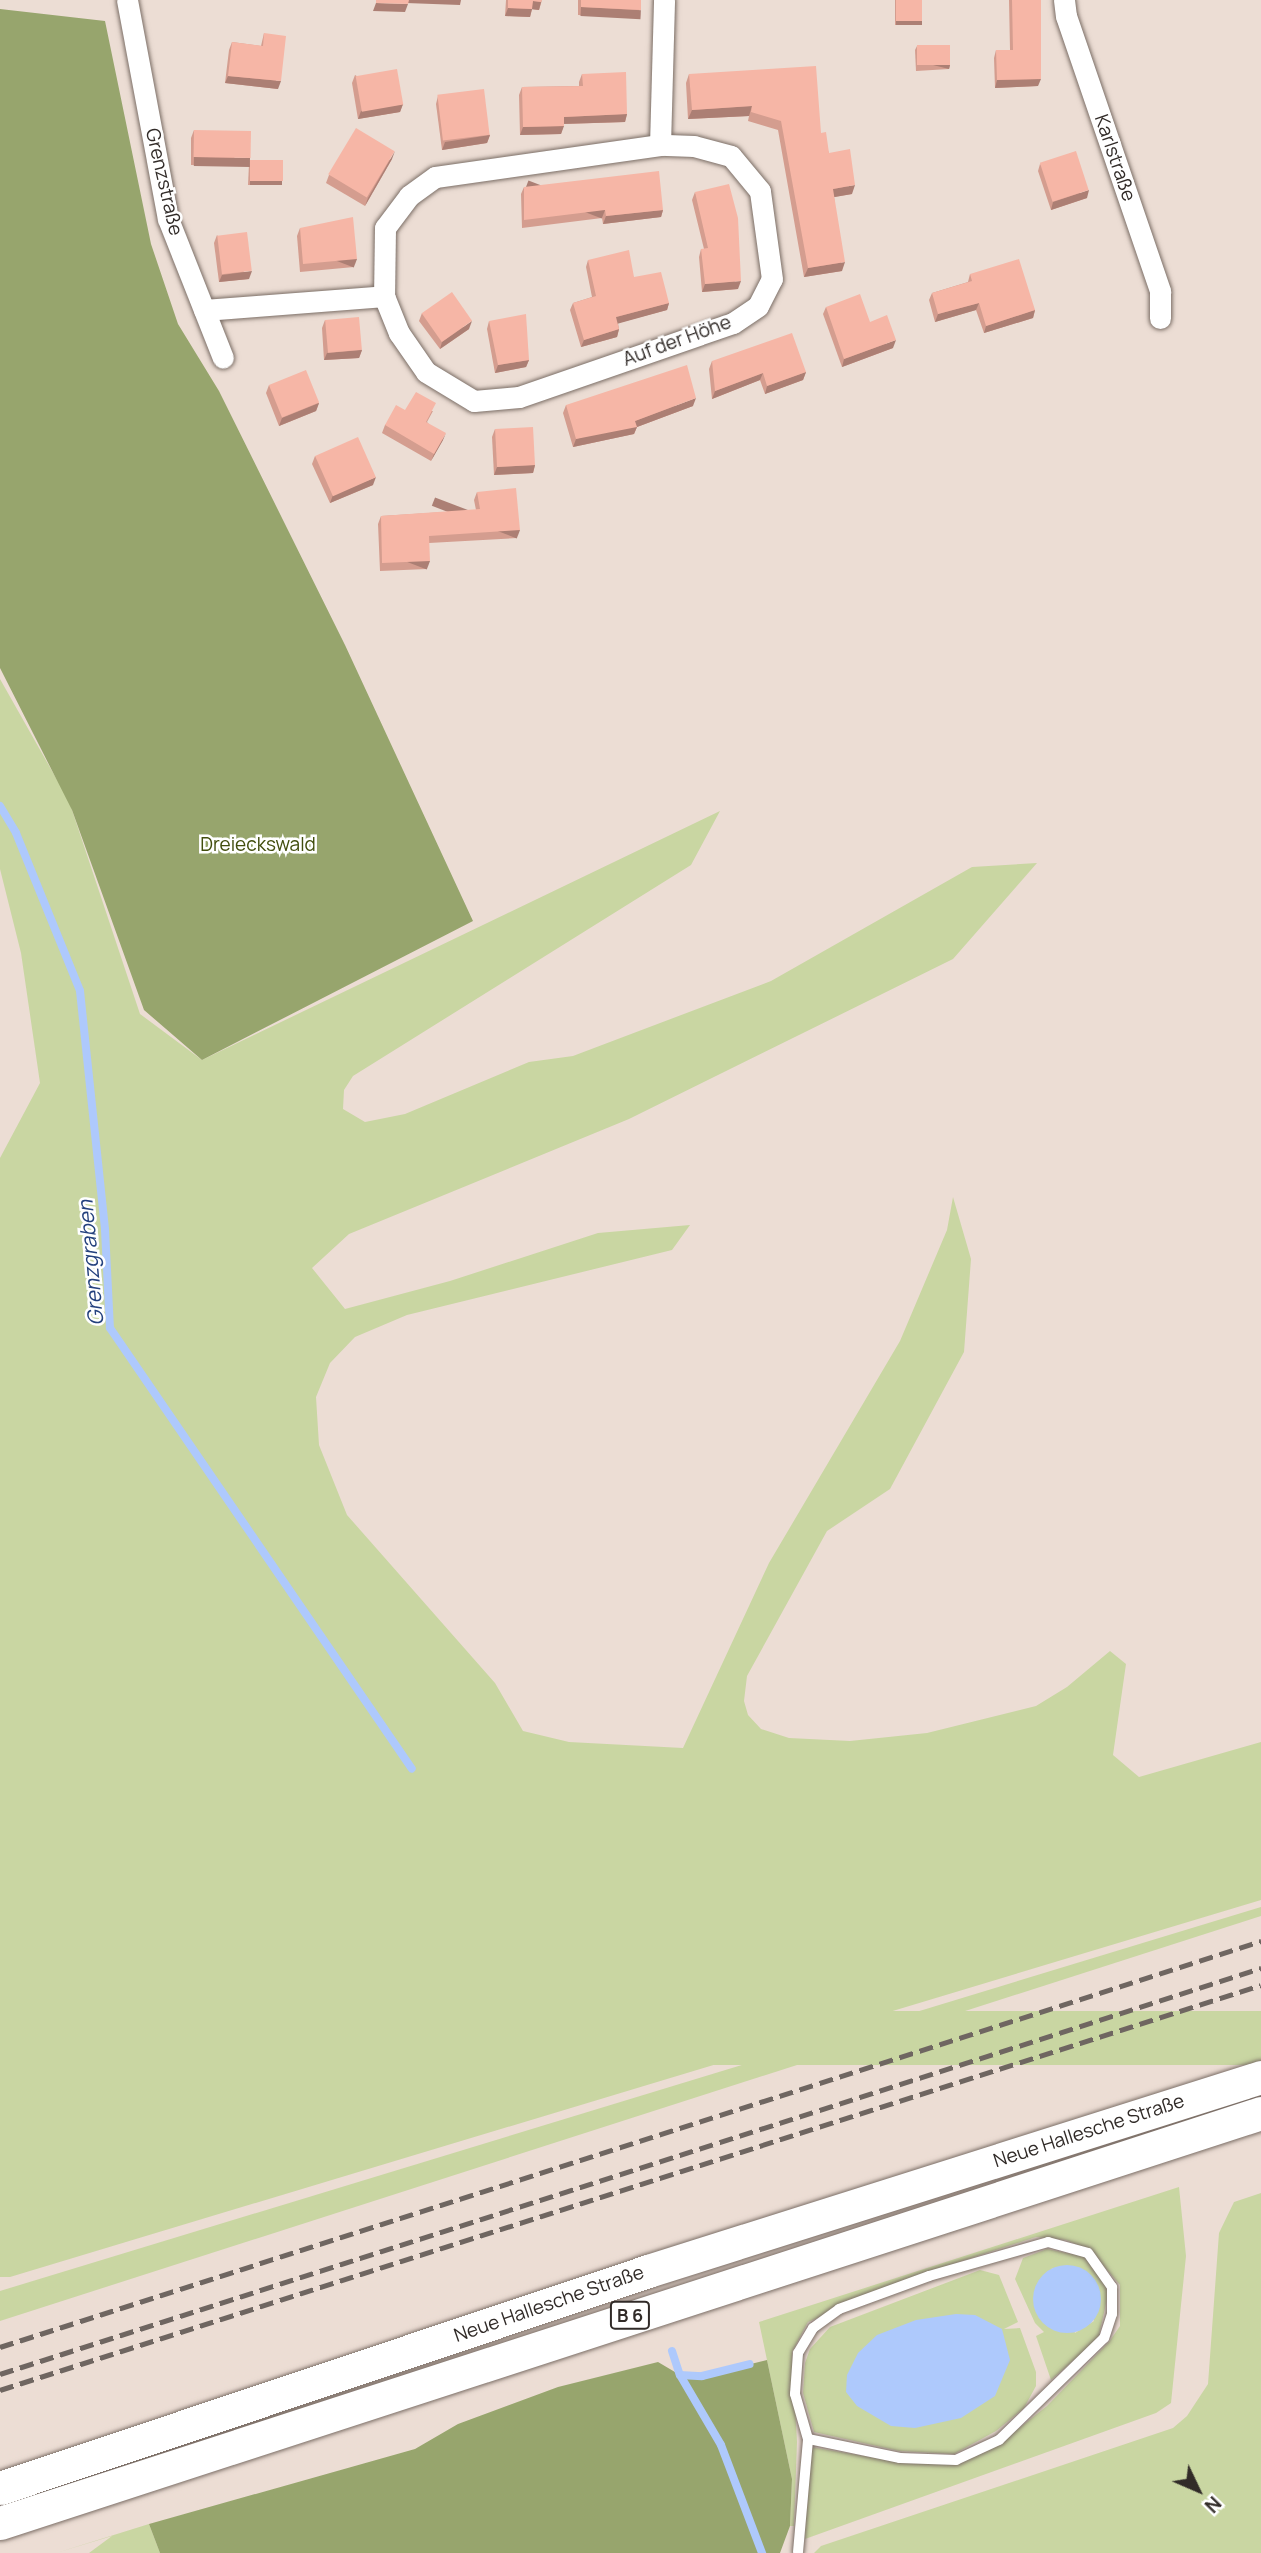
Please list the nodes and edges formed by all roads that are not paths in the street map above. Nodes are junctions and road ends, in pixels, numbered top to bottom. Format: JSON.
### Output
{"nodes":[{"id":1,"x":127,"y":0,"type":"edge"},
{"id":2,"x":664,"y":0,"type":"edge"},
{"id":3,"x":1065,"y":0,"type":"edge"},
{"id":4,"x":660,"y":145,"type":"junction"},
{"id":5,"x":383,"y":296,"type":"junction"},
{"id":6,"x":204,"y":310,"type":"junction"},
{"id":7,"x":1160,"y":318,"type":"dead end"},
{"id":8,"x":223,"y":358,"type":"dead end"},
{"id":9,"x":1261,"y":2077,"type":"edge"},
{"id":10,"x":1261,"y":2113,"type":"edge"},
{"id":11,"x":807,"y":2439,"type":"junction"},
{"id":12,"x":0,"y":2488,"type":"edge"},
{"id":13,"x":0,"y":2523,"type":"edge"},
{"id":14,"x":798,"y":2552,"type":"edge"}],
"edges":[{"from":1,"to":6,"type":"street","name":"Grenzstraße"},
{"from":2,"to":4,"type":"street"},
{"from":3,"to":7,"type":"street","name":"Karlstraße"},
{"from":4,"to":5,"type":"street","name":"Auf der Höhe"},
{"from":4,"to":5,"type":"street","name":"Auf der Höhe"},
{"from":5,"to":6,"type":"street"},
{"from":6,"to":8,"type":"street","name":"Grenzstraße"},
{"from":9,"to":12,"type":"main road","name":"Neue Hallesche Straße","number":"B 6"},
{"from":10,"to":13,"type":"main road","name":"Neue Hallesche Straße","number":"B 6"},
{"from":11,"to":11,"type":"lane"},
{"from":11,"to":14,"type":"lane"}]}
